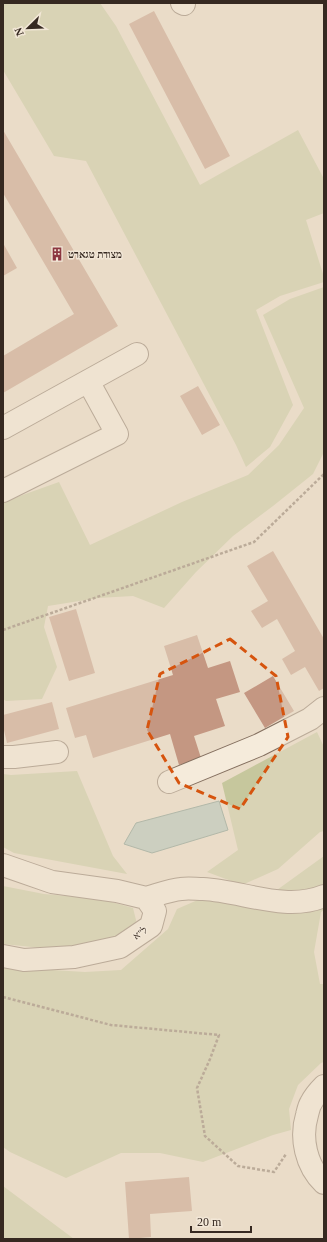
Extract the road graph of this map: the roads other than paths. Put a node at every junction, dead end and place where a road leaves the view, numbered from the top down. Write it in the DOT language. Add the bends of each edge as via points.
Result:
graph roads {
  1 [pos="137,354"];
  2 [pos="88,381"];
  3 [pos="3,428"];
  4 [pos="3,491"];
  5 [pos="324,708"];
  6 [pos="57,752"];
  7 [pos="3,757"];
  8 [pos="169,782"];
  9 [pos="3,865"];
  10 [pos="324,896"];
  11 [pos="146,898"];
  12 [pos="3,956"];
  13 [pos="324,1086"];
  14 [pos="324,1183"];
  1 -- 2 [label="street"];
  2 -- 3 [label="street"];
  2 -- 4 [label="street" via="118,434"];
  5 -- 8 [label="street" via="310,719 259,744"];
  6 -- 7 [label="street"];
  9 -- 11 [label="street" via="52,882 117,891"];
  10 -- 11 [label="street" via="290,901 271,900 205,889 182,888"];
  11 -- 12 [label="street, ל\"א" via="155,911 151,926 120,947 74,957 24,960"];
  13 -- 14 [label="street" via="310,1104 304,1123 307,1155 313,1169"];
}
